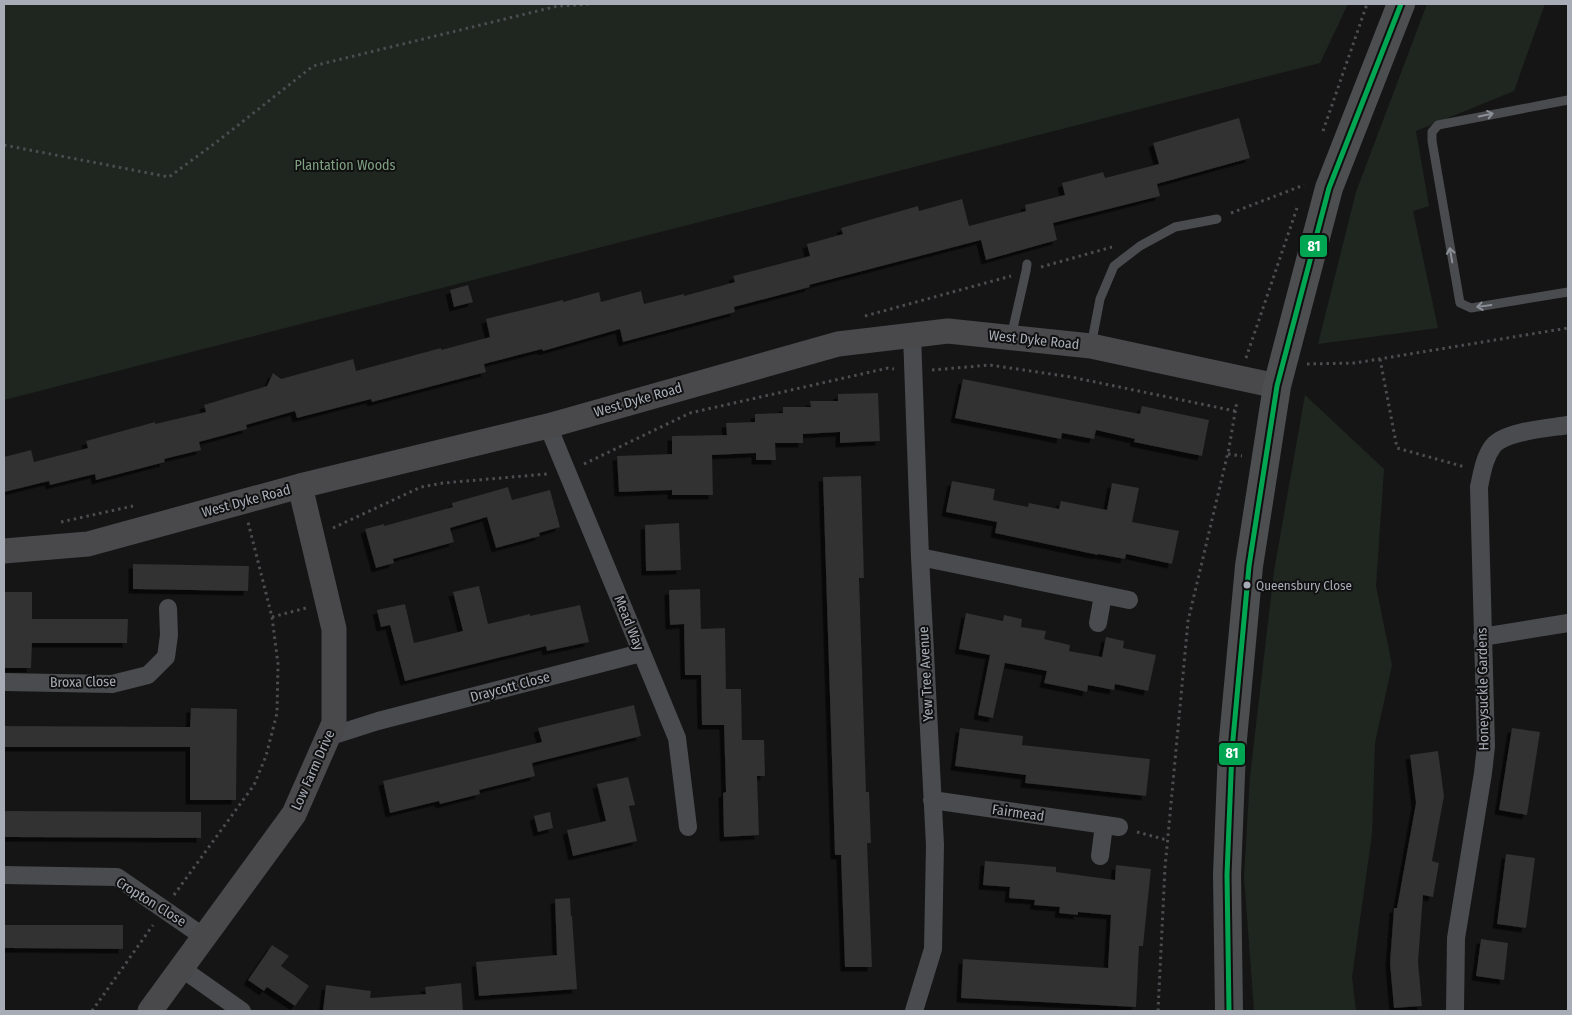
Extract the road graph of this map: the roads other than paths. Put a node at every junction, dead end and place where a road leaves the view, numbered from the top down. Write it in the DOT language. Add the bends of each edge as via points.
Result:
graph roads {
  1 [pos="1401,4"];
  2 [pos="1568,100"];
  3 [pos="1217,219"];
  4 [pos="1026,268"];
  5 [pos="1568,292"];
  6 [pos="912,335"];
  7 [pos="1011,337"];
  8 [pos="1091,346"];
  9 [pos="1280,376"];
  10 [pos="1568,425"];
  11 [pos="548,426"];
  12 [pos="300,486"];
  13 [pos="4,552"];
  14 [pos="920,557"];
  15 [pos="1103,595"];
  16 [pos="1129,600"];
  17 [pos="168,608"];
  18 [pos="1098,623"];
  19 [pos="1568,623"];
  20 [pos="1482,637"];
  21 [pos="641,653"];
  22 [pos="4,682"];
  23 [pos="328,737"];
  24 [pos="932,800"];
  25 [pos="688,828"];
  26 [pos="1100,856"];
  27 [pos="4,875"];
  28 [pos="204,937"];
  29 [pos="181,968"];
  30 [pos="150,1011"];
  31 [pos="242,1011"];
  32 [pos="914,1011"];
  33 [pos="1230,1011"];
  34 [pos="1455,1011"];
  1 -- 9 [label="main road" via="1330,188"];
  5 -- 2 [label="lane, one-way" via="1471,308 1460,303 1432,142 1432,132 1438,125"];
  3 -- 8 [label="lane" via="1175,227 1140,246 1114,266 1100,299"];
  4 -- 7 [label="lane"];
  6 -- 7 [label="street, West Dyke Road" via="948,330"];
  6 -- 11 [label="street, West Dyke Road" via="838,344"];
  6 -- 14 [label="street, Yew Tree Avenue"];
  7 -- 8 [label="street, West Dyke Road"];
  8 -- 9 [label="street, West Dyke Road" via="1240,378"];
  9 -- 33 [label="main road" via="1249,566 1232,750 1227,875"];
  10 -- 20 [label="street, Honeysuckle Gardens" via="1508,436 1494,445 1484,463 1479,487"];
  11 -- 12 [label="street, West Dyke Road"];
  11 -- 21 [label="street, Mead Way"];
  12 -- 13 [label="street, West Dyke Road" via="88,544"];
  12 -- 23 [label="street, Low Farm Drive" via="334,629 334,723"];
  14 -- 15 [label="street"];
  14 -- 24 [label="street, Yew Tree Avenue"];
  15 -- 16 [label="street"];
  15 -- 18 [label="street"];
  17 -- 22 [label="street, Broxa Close" via="166,657 148,675 112,684"];
  19 -- 20 [label="street"];
  20 -- 34 [label="street, Honeysuckle Gardens" via="1486,746 1456,938"];
  21 -- 23 [label="street, Draycott Close"];
  21 -- 25 [label="street, Mead Way" via="676,738"];
  23 -- 28 [label="street, Low Farm Drive" via="294,814"];
  24 -- 26 [label="street, Fairmead" via="1112,826"];
  24 -- 32 [label="street, Yew Tree Avenue" via="935,845 933,949"];
  27 -- 28 [label="street, Cropton Close" via="117,877"];
  28 -- 29 [label="street, Low Farm Drive"];
  29 -- 30 [label="street, Low Farm Drive"];
  29 -- 31 [label="street"];
}
